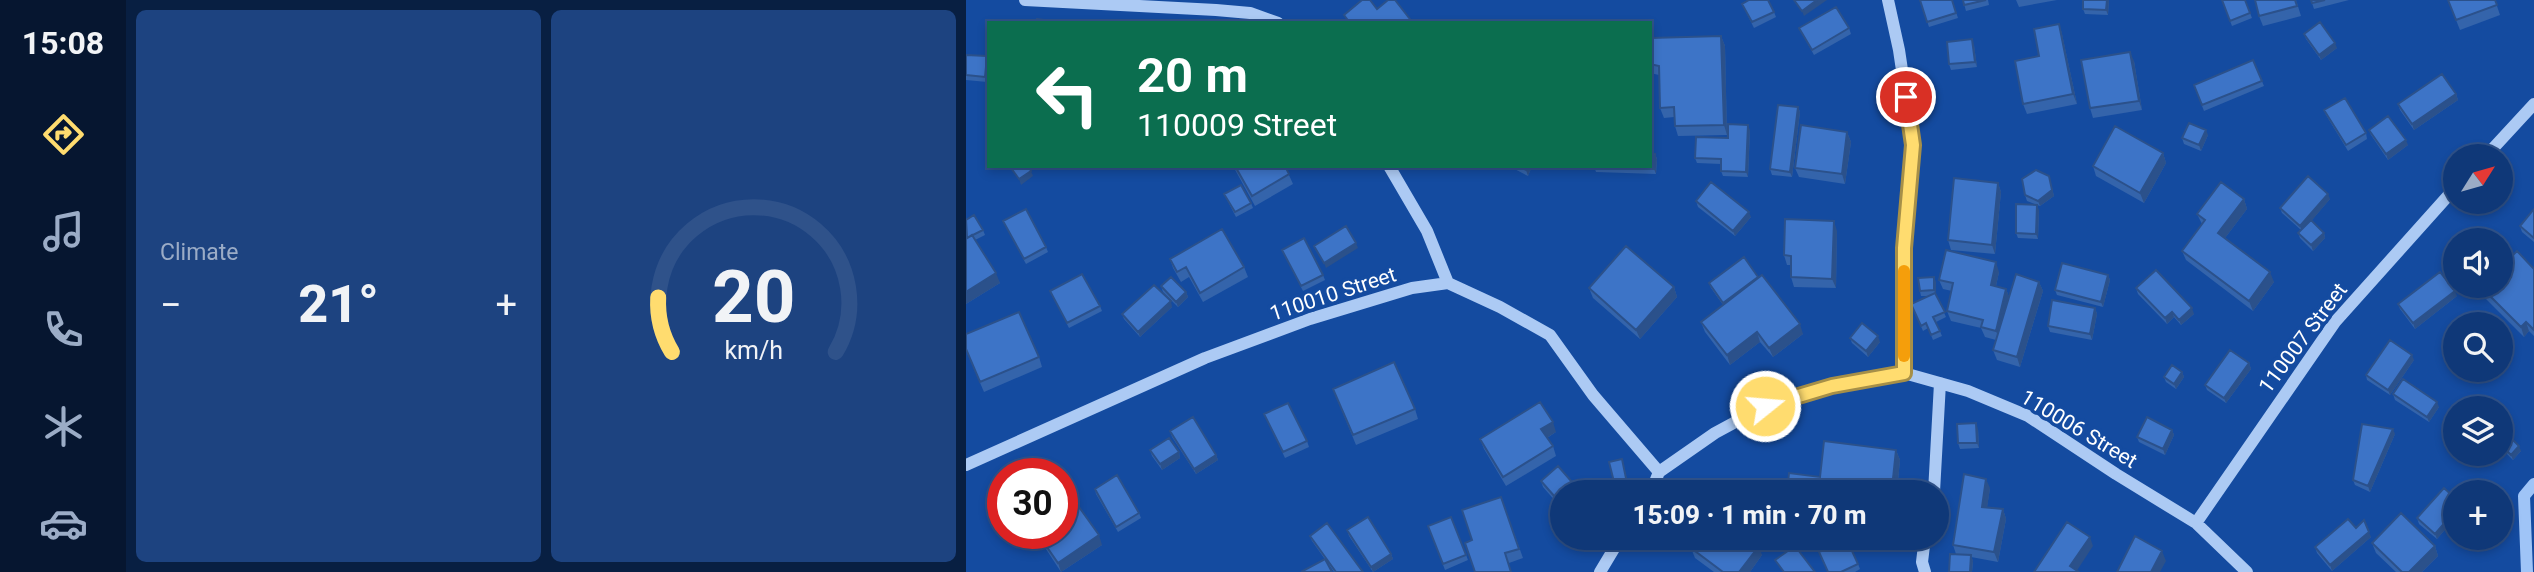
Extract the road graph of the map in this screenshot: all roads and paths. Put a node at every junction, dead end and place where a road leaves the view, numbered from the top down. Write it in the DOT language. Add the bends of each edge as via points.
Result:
graph roads {
  1 [pos="1025,0"];
  2 [pos="1888,0"];
  3 [pos="1272,21"];
  4 [pos="2533,109"];
  5 [pos="2498,144"];
  6 [pos="1390,168"];
  7 [pos="2443,201"];
  8 [pos="1447,283"];
  9 [pos="1904,373"];
  10 [pos="1940,383"];
  11 [pos="966,465"];
  12 [pos="1659,472"];
  13 [pos="1656,480"];
  14 [pos="1935,480"];
  15 [pos="2196,523"];
  16 [pos="1613,550"];
  17 [pos="1924,550"];
  18 [pos="1600,572"];
  19 [pos="1925,572"];
  20 [pos="2247,572"];
  1 -- 3 [label="street" via="1216,10 1250,13"];
  2 -- 9 [label="street" via="1913,145 1904,248"];
  4 -- 5 [label="street"];
  6 -- 8 [label="street" via="1427,231"];
  7 -- 15 [label="street, 110007 Street" via="2334,322"];
  8 -- 11 [label="street, 110010 Street" via="1412,288 1310,319 1205,358"];
  8 -- 12 [label="street" via="1550,335"];
  9 -- 10 [label="street, 110006 Street"];
  9 -- 12 [label="street, 110006 Street" via="1832,386 1765,406 1715,433"];
  10 -- 14 [label="street"];
  10 -- 15 [label="street, 110006 Street" via="2028,416"];
  12 -- 13 [label="street"];
  15 -- 20 [label="street, 110006 Street"];
  16 -- 18 [label="street"];
  17 -- 19 [label="street"];
}
